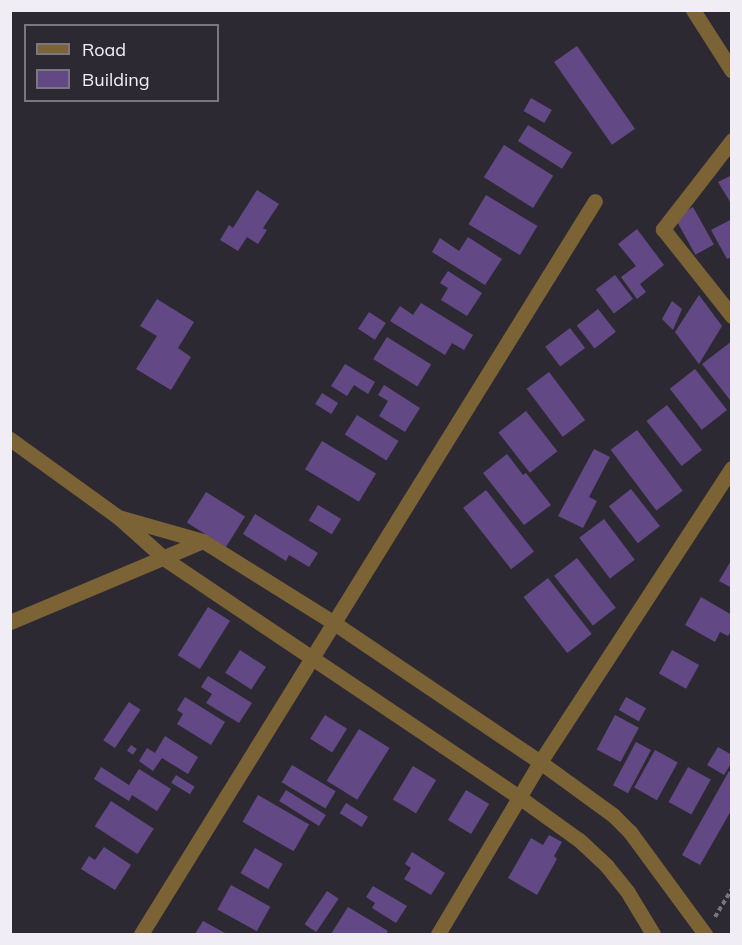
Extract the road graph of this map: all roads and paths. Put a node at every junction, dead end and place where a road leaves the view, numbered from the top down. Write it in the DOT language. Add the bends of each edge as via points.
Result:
graph roads {
  1 [pos="693,10"];
  2 [pos="732,71"];
  3 [pos="732,140"];
  4 [pos="595,201"];
  5 [pos="732,316"];
  6 [pos="10,439"];
  7 [pos="732,468"];
  8 [pos="118,517"];
  9 [pos="203,541"];
  10 [pos="165,559"];
  11 [pos="10,622"];
  12 [pos="334,623"];
  13 [pos="313,657"];
  14 [pos="540,762"];
  15 [pos="519,797"];
  16 [pos="732,889"];
  17 [pos="141,934"];
  18 [pos="438,934"];
  19 [pos="653,934"];
  20 [pos="705,934"];
  1 -- 2 [label="street"];
  3 -- 5 [label="street" via="663,229"];
  4 -- 12 [label="street"];
  6 -- 8 [label="street"];
  7 -- 14 [label="street"];
  8 -- 9 [label="street"];
  8 -- 10 [label="street"];
  9 -- 10 [label="street"];
  9 -- 12 [label="street"];
  10 -- 11 [label="street"];
  10 -- 13 [label="street"];
  12 -- 13 [label="street"];
  12 -- 14 [label="street"];
  13 -- 15 [label="street"];
  13 -- 17 [label="street"];
  14 -- 15 [label="street"];
  14 -- 20 [label="street" via="630,832"];
  15 -- 18 [label="street"];
  15 -- 19 [label="street" via="579,840 607,866"];
  16 -- 20 [label="path"];
}
